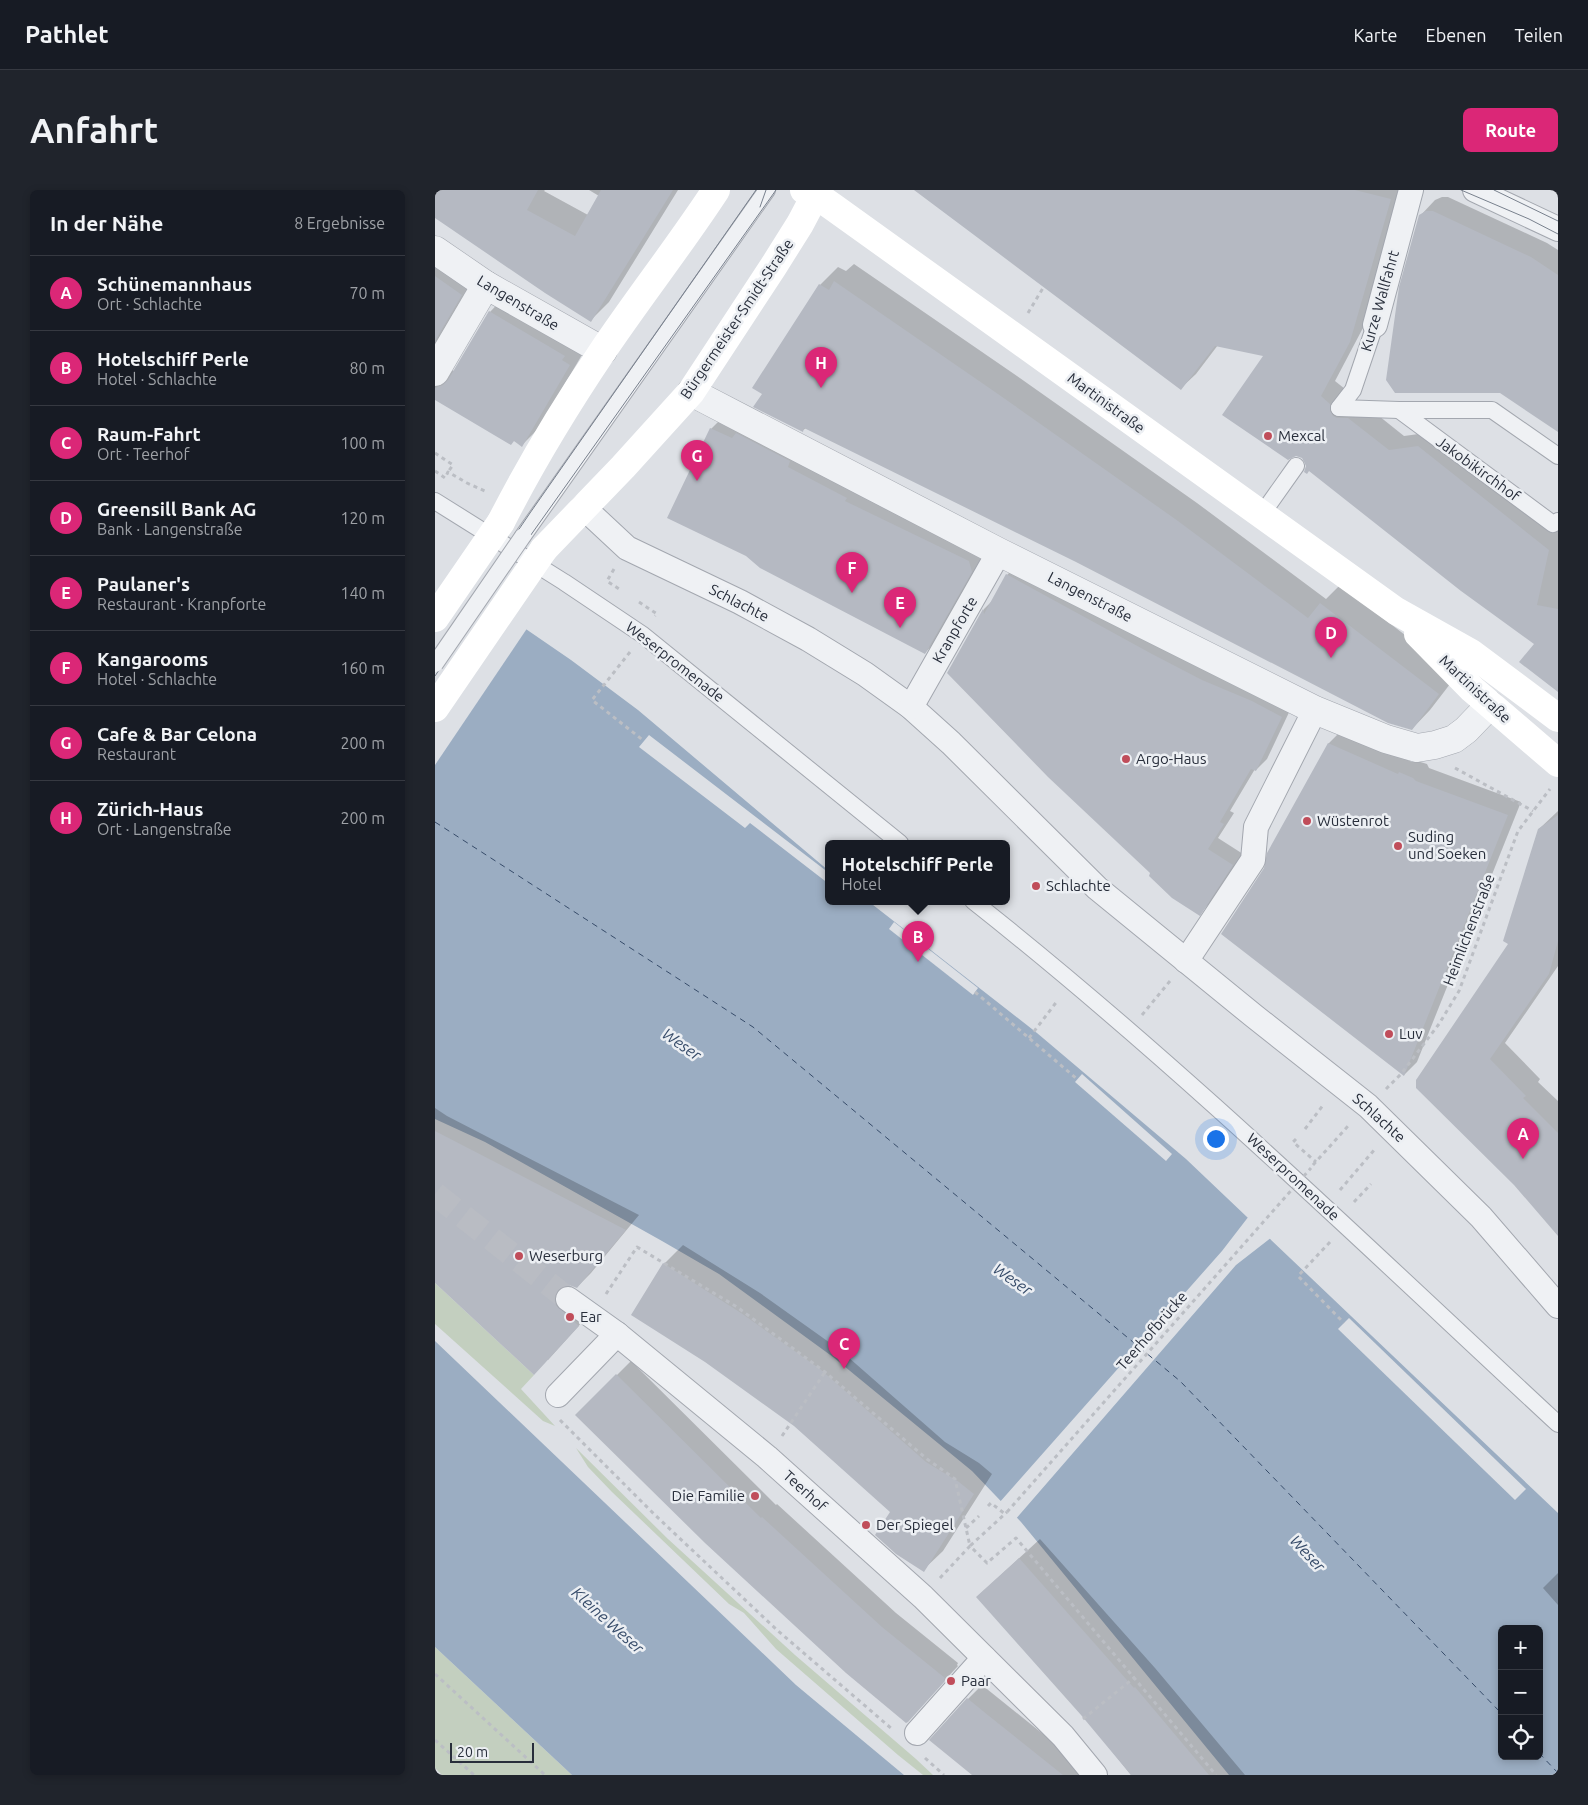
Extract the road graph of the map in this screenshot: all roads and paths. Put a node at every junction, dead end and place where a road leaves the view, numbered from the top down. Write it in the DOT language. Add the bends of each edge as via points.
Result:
graph roads {
  1 [pos="716,190"];
  2 [pos="767,190"];
  3 [pos="1411,190"];
  4 [pos="1475,190"];
  5 [pos="813,191"];
  6 [pos="1558,229"];
  7 [pos="435,250"];
  8 [pos="486,285"];
  9 [pos="1375,325"];
  10 [pos="603,351"];
  11 [pos="435,372"];
  12 [pos="691,392"];
  13 [pos="1339,408"];
  14 [pos="1399,410"];
  15 [pos="435,453"];
  16 [pos="1558,456"];
  17 [pos="1296,466"];
  18 [pos="435,471"];
  19 [pos="448,472"];
  20 [pos="467,484"];
  21 [pos="435,501"];
  22 [pos="583,507"];
  23 [pos="1262,514"];
  24 [pos="1558,521"];
  25 [pos="523,536"];
  26 [pos="999,552"];
  27 [pos="1396,611"];
  28 [pos="435,618"];
  29 [pos="629,653"];
  30 [pos="435,664"];
  31 [pos="1491,705"];
  32 [pos="911,707"];
  33 [pos="435,708"];
  34 [pos="1315,710"];
  35 [pos="1558,718"];
  36 [pos="644,741"];
  37 [pos="1417,748"];
  38 [pos="1555,774"];
  39 [pos="1533,811"];
  40 [pos="896,840"];
  41 [pos="978,905"];
  42 [pos="1186,961"];
  43 [pos="975,992"];
  44 [pos="1062,994"];
  45 [pos="1157,997"];
  46 [pos="1139,1019"];
  47 [pos="1029,1038"];
  48 [pos="1077,1079"];
  49 [pos="1368,1106"];
  50 [pos="1347,1128"];
  51 [pos="1296,1139"];
  52 [pos="1369,1156"];
  53 [pos="1316,1162"];
  54 [pos="1371,1184"];
  55 [pos="1339,1191"];
  56 [pos="1353,1203"];
  57 [pos="1333,1239"];
  58 [pos="568,1299"];
  59 [pos="1558,1306"];
  60 [pos="592,1316"];
  61 [pos="1344,1323"];
  62 [pos="617,1334"];
  63 [pos="825,1372"];
  64 [pos="557,1406"];
  65 [pos="1558,1424"];
  66 [pos="767,1457"];
  67 [pos="988,1506"];
  68 [pos="1006,1513"];
  69 [pos="979,1516"];
  70 [pos="966,1528"];
  71 [pos="970,1546"];
  72 [pos="923,1597"];
  73 [pos="984,1658"];
  74 [pos="435,1674"];
  75 [pos="1135,1678"];
  76 [pos="907,1734"];
  77 [pos="1063,1736"];
  78 [pos="435,1740"];
  79 [pos="924,1757"];
  80 [pos="474,1775"];
  81 [pos="545,1775"];
  82 [pos="944,1775"];
  83 [pos="1095,1775"];
  84 [pos="1216,1775"];
  1 -- 10 [label="main road"];
  2 -- 25 [label="lane"];
  3 -- 9 [label="street, Kurze Wallfahrt"];
  4 -- 6 [label="street"];
  5 -- 12 [label="main road, Bürgermeister-Smidt-Straße" via="773,267"];
  5 -- 23 [label="main road, Martinistraße"];
  7 -- 8 [label="street, Langenstraße"];
  8 -- 10 [label="street, Langenstraße"];
  8 -- 11 [label="street"];
  9 -- 13 [label="lane, Kurze Wallfahrt" via="1353,390"];
  10 -- 25 [label="main road" via="547,437"];
  12 -- 22 [label="main road, Bürgermeister-Smidt-Straße"];
  12 -- 26 [label="street, Langenstraße"];
  13 -- 14 [label="lane, Jakobikirchhof"];
  14 -- 16 [label="lane, Jakobikirchhof" via="1492,410"];
  14 -- 24 [label="lane, Jakobikirchhof" via="1553,524"];
  15 -- 19 [label="path" via="453,465"];
  17 -- 23 [label="lane"];
  18 -- 19 [label="path" via="445,478"];
  19 -- 20 [label="path"];
  21 -- 40 [label="lane, Weserpromenade" via="643,635"];
  22 -- 25 [label="main road, Bürgermeister-Smidt-Straße"];
  22 -- 32 [label="street, Schlachte" via="627,548 808,638"];
  23 -- 27 [label="main road, Martinistraße"];
  25 -- 28 [label="main road, bridge"];
  25 -- 30 [label="lane, bridge"];
  25 -- 33 [label="main road, bridge"];
  26 -- 32 [label="street, Kranpforte"];
  26 -- 34 [label="street, Langenstraße"];
  27 -- 31 [label="main road, Martinistraße"];
  27 -- 35 [label="main road, Martinistraße" via="1471,653"];
  29 -- 36 [label="path" via="592,700"];
  31 -- 37 [label="street, Langenstraße" via="1455,739"];
  31 -- 38 [label="main road, Martinistraße"];
  32 -- 42 [label="street, Schlachte" via="1097,888"];
  34 -- 37 [label="street, Langenstraße"];
  34 -- 42 [label="street" via="1256,827 1253,860"];
  37 -- 39 [label="path"];
  38 -- 39 [label="path, Heimlichenstraße"];
  39 -- 49 [label="path, Heimlichenstraße" via="1518,831 1459,992 1401,1074"];
  41 -- 65 [label="lane, Weserpromenade" via="1047,960 1252,1138"];
  42 -- 49 [label="street, Schlachte"];
  43 -- 47 [label="path"];
  44 -- 47 [label="path"];
  45 -- 46 [label="path"];
  47 -- 48 [label="path"];
  49 -- 59 [label="street, Schlachte" via="1481,1217"];
  50 -- 53 [label="path, Teerhofbrücke"];
  51 -- 53 [label="path" via="1293,1142"];
  52 -- 55 [label="path"];
  53 -- 68 [label="path, Teerhofbrücke, bridge"];
  54 -- 56 [label="path"];
  57 -- 61 [label="path" via="1298,1276"];
  58 -- 60 [label="street, Teerhof"];
  60 -- 62 [label="street, Teerhof"];
  60 -- 63 [label="path" via="637,1247 737,1307"];
  62 -- 64 [label="street"];
  62 -- 66 [label="street, Teerhof"];
  63 -- 66 [label="path"];
  63 -- 70 [label="path" via="927,1460 955,1478"];
  64 -- 76 [label="path" via="654,1514 777,1630"];
  66 -- 72 [label="street, Teerhof"];
  67 -- 68 [label="path" via="991,1503"];
  68 -- 71 [label="path, Teerhofbrücke"];
  69 -- 70 [label="path"];
  70 -- 71 [label="path"];
  71 -- 72 [label="path, Teerhofbrücke"];
  71 -- 75 [label="path" via="987,1563 1016,1538"];
  72 -- 73 [label="street, Teerhof"];
  73 -- 76 [label="street"];
  73 -- 77 [label="street, Teerhof"];
  74 -- 81 [label="path"];
  75 -- 77 [label="path"];
  75 -- 84 [label="path"];
  77 -- 83 [label="street, Teerhof"];
  78 -- 80 [label="path"];
  79 -- 82 [label="path"];
}
